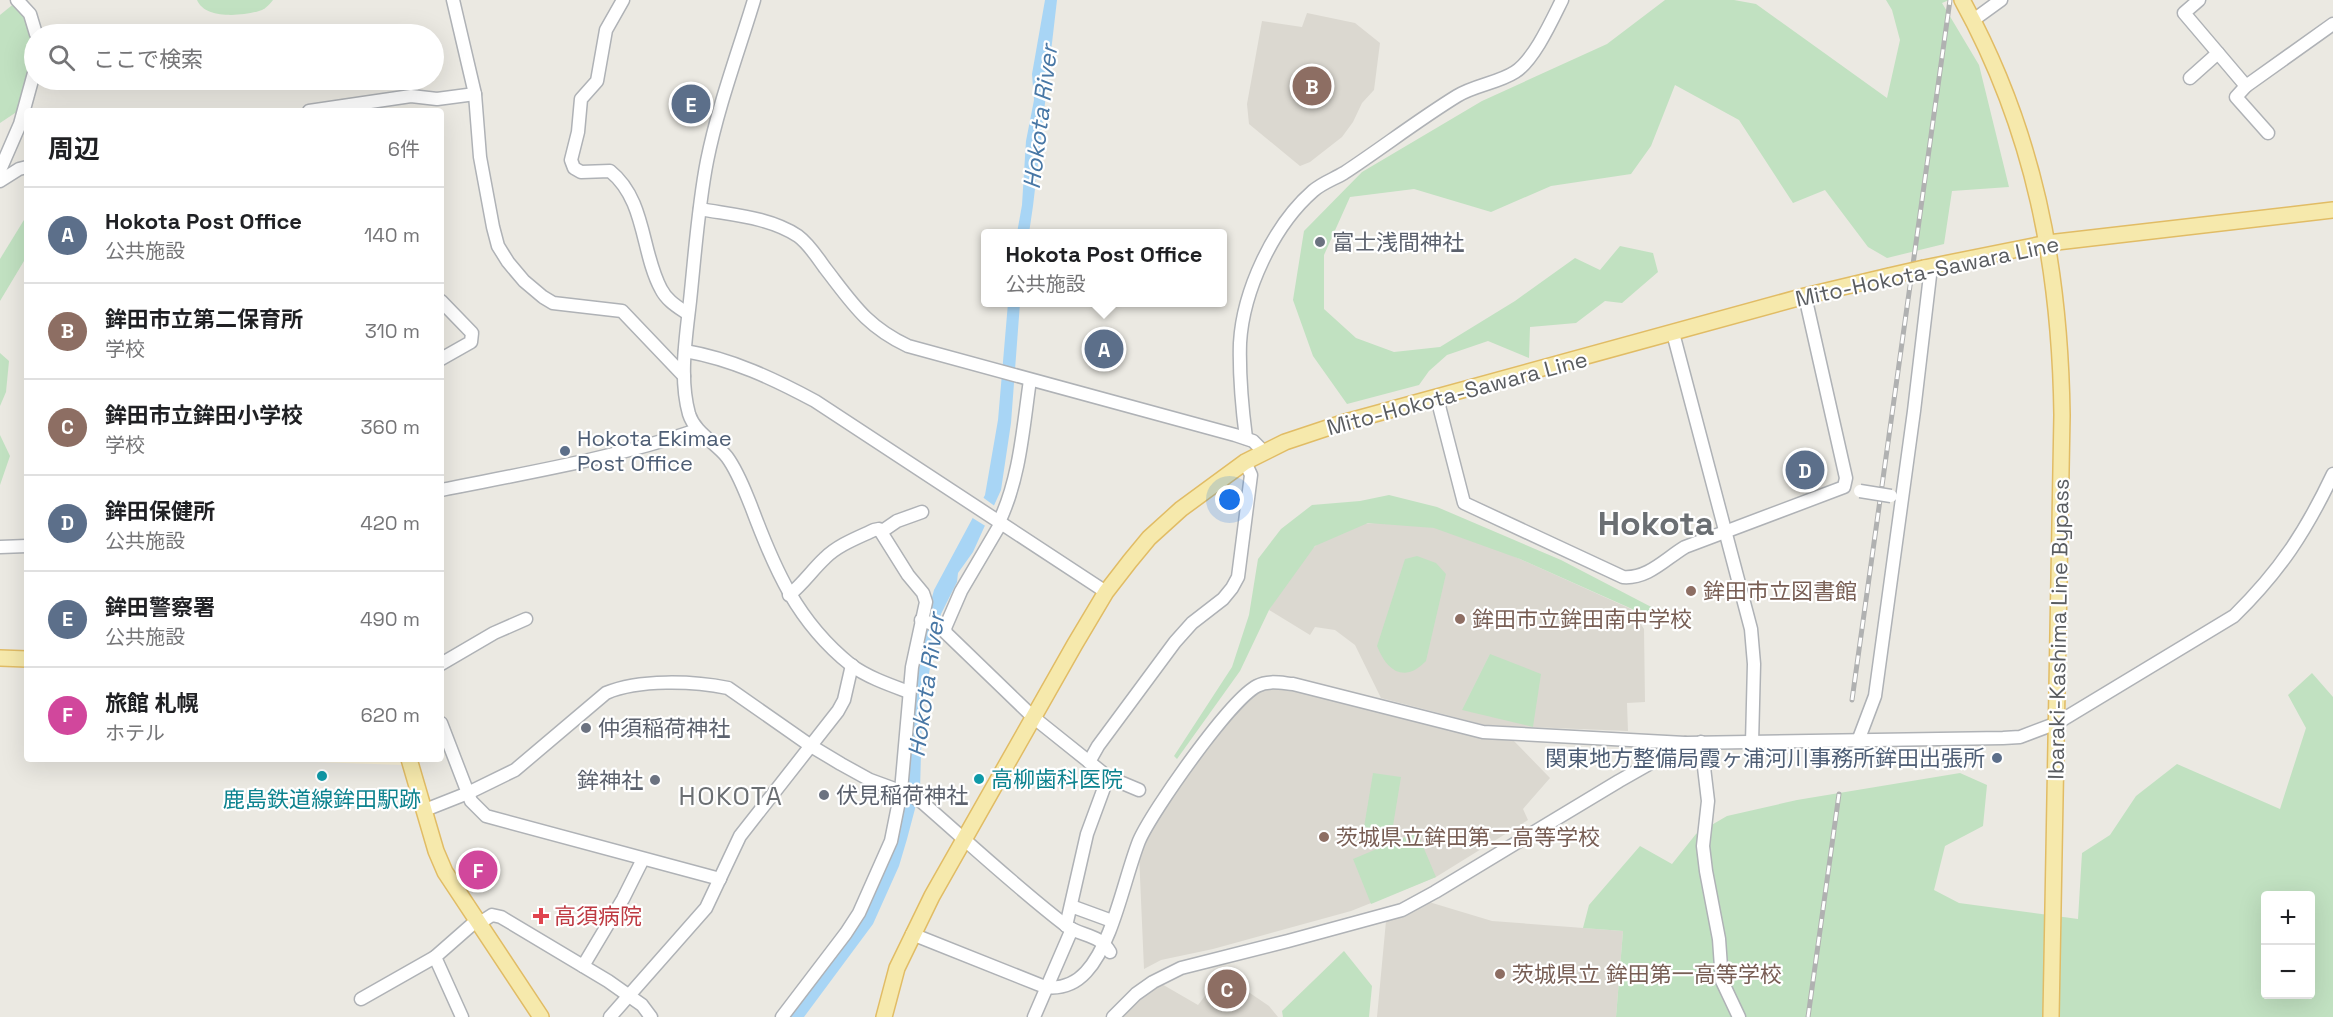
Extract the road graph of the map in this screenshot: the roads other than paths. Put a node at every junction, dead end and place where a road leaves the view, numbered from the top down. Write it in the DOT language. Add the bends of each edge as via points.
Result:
graph roads {
  1 [pos="17,0"];
  2 [pos="453,0"];
  3 [pos="623,0"];
  4 [pos="754,0"];
  5 [pos="1562,0"];
  6 [pos="2001,0"];
  7 [pos="2199,0"];
  8 [pos="1963,2"];
  9 [pos="1972,21"];
  10 [pos="33,24"];
  11 [pos="2333,24"];
  12 [pos="2218,53"];
  13 [pos="2190,78"];
  14 [pos="2246,86"];
  15 [pos="29,90"];
  16 [pos="475,94"];
  17 [pos="24,108"];
  18 [pos="329,108"];
  19 [pos="24,109"];
  20 [pos="2268,133"];
  21 [pos="24,168"];
  22 [pos="0,170"];
  23 [pos="0,180"];
  24 [pos="700,209"];
  25 [pos="2333,210"];
  26 [pos="2048,243"];
  27 [pos="1928,267"];
  28 [pos="1805,296"];
  29 [pos="444,304"];
  30 [pos="688,314"];
  31 [pos="1673,333"];
  32 [pos="685,351"];
  33 [pos="444,357"];
  34 [pos="684,376"];
  35 [pos="1028,380"];
  36 [pos="1437,398"];
  37 [pos="697,430"];
  38 [pos="1246,438"];
  39 [pos="1264,452"];
  40 [pos="1245,462"];
  41 [pos="2333,474"];
  42 [pos="1844,487"];
  43 [pos="444,489"];
  44 [pos="1897,497"];
  45 [pos="922,512"];
  46 [pos="999,522"];
  47 [pos="881,532"];
  48 [pos="1725,532"];
  49 [pos="24,546"];
  50 [pos="0,547"];
  51 [pos="1106,592"];
  52 [pos="789,595"];
  53 [pos="526,619"];
  54 [pos="923,621"];
  55 [pos="944,628"];
  56 [pos="0,658"];
  57 [pos="24,659"];
  58 [pos="444,662"];
  59 [pos="852,665"];
  60 [pos="909,692"];
  61 [pos="1033,717"];
  62 [pos="2058,723"];
  63 [pos="444,731"];
  64 [pos="1858,741"];
  65 [pos="1701,742"];
  66 [pos="1686,743"];
  67 [pos="1752,743"];
  68 [pos="811,746"];
  69 [pos="410,762"];
  70 [pos="1089,762"];
  71 [pos="1108,777"];
  72 [pos="1139,790"];
  73 [pos="903,792"];
  74 [pos="468,794"];
  75 [pos="425,810"];
  76 [pos="964,839"];
  77 [pos="643,859"];
  78 [pos="720,879"];
  79 [pos="1071,906"];
  80 [pos="1112,921"];
  81 [pos="477,922"];
  82 [pos="1069,928"];
  83 [pos="912,934"];
  84 [pos="1107,947"];
  85 [pos="435,957"];
  86 [pos="584,966"];
  87 [pos="1045,987"];
  88 [pos="629,996"];
  89 [pos="361,999"];
  90 [pos="1117,1007"];
  91 [pos="462,1017"];
  92 [pos="541,1017"];
  93 [pos="610,1017"];
  94 [pos="651,1017"];
  95 [pos="782,1017"];
  96 [pos="884,1017"];
  97 [pos="1034,1017"];
  98 [pos="1738,1017"];
  99 [pos="2051,1017"];
  1 -- 10 [label="street" via="30,14"];
  2 -- 16 [label="street"];
  3 -- 30 [label="street" via="606,30 597,81 581,99 571,160 581,172 610,171 621,180 645,234 661,291"];
  4 -- 24 [label="street" via="718,117"];
  5 -- 38 [label="street" via="1544,34 1516,71 1465,92 1315,189 1277,234 1250,294 1240,342"];
  6 -- 9 [label="street"];
  7 -- 12 [label="street" via="2184,14"];
  8 -- 9 [label="main road, Ibaraki-Kashima Line Bypass"];
  9 -- 26 [label="main road, Ibaraki-Kashima Line Bypass" via="1994,66 2026,155"];
  11 -- 14 [label="street"];
  12 -- 13 [label="street"];
  12 -- 14 [label="street"];
  14 -- 20 [label="street" via="2236,97"];
  15 -- 17 [label="street"];
  16 -- 18 [label="street" via="437,99 411,96"];
  16 -- 34 [label="street" via="480,158 498,246 508,262 553,303 622,311"];
  19 -- 22 [label="street"];
  21 -- 23 [label="street"];
  24 -- 30 [label="street"];
  24 -- 35 [label="street" via="765,221 798,237 861,314 888,336 908,346"];
  25 -- 26 [label="main road, Mito-Hokota-Sawara Line"];
  26 -- 27 [label="main road, Mito-Hokota-Sawara Line"];
  26 -- 62 [label="main road, Ibaraki-Kashima Line Bypass" via="2059,325 2062,393"];
  27 -- 28 [label="main road, Mito-Hokota-Sawara Line, bridge"];
  27 -- 44 [label="street"];
  28 -- 31 [label="main road, Mito-Hokota-Sawara Line"];
  28 -- 42 [label="street" via="1846,478"];
  29 -- 33 [label="street" via="472,333 471,342"];
  30 -- 32 [label="street"];
  31 -- 36 [label="main road, Mito-Hokota-Sawara Line"];
  31 -- 48 [label="street"];
  32 -- 34 [label="street"];
  32 -- 46 [label="street" via="736,364 788,386 837,414"];
  34 -- 37 [label="street" via="687,406"];
  35 -- 38 [label="street"];
  35 -- 46 [label="street" via="1017,471"];
  36 -- 39 [label="main road, Mito-Hokota-Sawara Line" via="1342,423"];
  36 -- 48 [label="street" via="1464,503 1538,538 1623,577 1635,578 1685,547"];
  37 -- 43 [label="street" via="556,467"];
  37 -- 52 [label="street" via="735,469"];
  38 -- 39 [label="street"];
  39 -- 40 [label="main road, Mito-Hokota-Sawara Line"];
  40 -- 51 [label="main road, Mito-Hokota-Sawara Line" via="1164,524"];
  40 -- 70 [label="street" via="1251,475 1238,577 1223,599 1175,642"];
  41 -- 62 [label="street" via="2292,550 2234,616"];
  42 -- 44 [label="street, bridge"];
  42 -- 48 [label="street"];
  44 -- 64 [label="street" via="1875,696"];
  45 -- 47 [label="street"];
  46 -- 51 [label="street"];
  46 -- 55 [label="street"];
  47 -- 52 [label="street" via="874,530 839,548"];
  47 -- 54 [label="street" via="923,593"];
  48 -- 67 [label="street" via="1751,629"];
  49 -- 50 [label="street"];
  51 -- 61 [label="main road, Mito-Hokota-Sawara Line"];
  52 -- 59 [label="street" via="827,642"];
  53 -- 58 [label="street"];
  54 -- 55 [label="street"];
  54 -- 60 [label="street"];
  55 -- 61 [label="street" via="951,640"];
  56 -- 57 [label="main road"];
  59 -- 60 [label="street"];
  59 -- 68 [label="street" via="844,700"];
  60 -- 73 [label="street"];
  61 -- 70 [label="street"];
  61 -- 76 [label="main road, Mito-Hokota-Sawara Line"];
  62 -- 64 [label="street" via="2020,737"];
  62 -- 99 [label="main road, Ibaraki-Kashima Line Bypass"];
  63 -- 74 [label="street"];
  64 -- 67 [label="street"];
  65 -- 66 [label="street"];
  65 -- 67 [label="street"];
  65 -- 98 [label="street" via="1708,801 1703,846 1706,871 1719,939 1722,981"];
  66 -- 80 [label="street" via="1500,734 1293,684 1259,685 1218,724 1155,810 1140,840"];
  66 -- 90 [label="street" via="1402,910 1181,968"];
  68 -- 73 [label="street" via="870,780"];
  68 -- 74 [label="street" via="728,688 640,684 606,693 515,770"];
  68 -- 78 [label="street" via="740,836"];
  69 -- 75 [label="main road"];
  70 -- 71 [label="street"];
  71 -- 72 [label="street"];
  71 -- 79 [label="street" via="1087,834"];
  73 -- 76 [label="street" via="923,803"];
  73 -- 95 [label="street" via="891,841 859,913"];
  74 -- 75 [label="street"];
  74 -- 77 [label="street" via="486,816"];
  75 -- 81 [label="main road" via="445,872"];
  76 -- 82 [label="street"];
  76 -- 83 [label="main road, Mito-Hokota-Sawara Line"];
  77 -- 78 [label="street"];
  77 -- 86 [label="street"];
  78 -- 88 [label="street" via="706,908"];
  79 -- 80 [label="street"];
  79 -- 82 [label="street"];
  80 -- 84 [label="street"];
  81 -- 85 [label="street"];
  81 -- 86 [label="street" via="496,915"];
  81 -- 92 [label="main road"];
  82 -- 84 [label="street"];
  82 -- 87 [label="street"];
  83 -- 87 [label="street"];
  83 -- 96 [label="main road, Mito-Hokota-Sawara Line" via="897,968"];
  84 -- 87 [label="street" via="1085,974 1067,986"];
  85 -- 89 [label="street"];
  85 -- 91 [label="street"];
  86 -- 88 [label="street"];
  87 -- 97 [label="street"];
  88 -- 93 [label="street"];
  88 -- 94 [label="street"];
}
